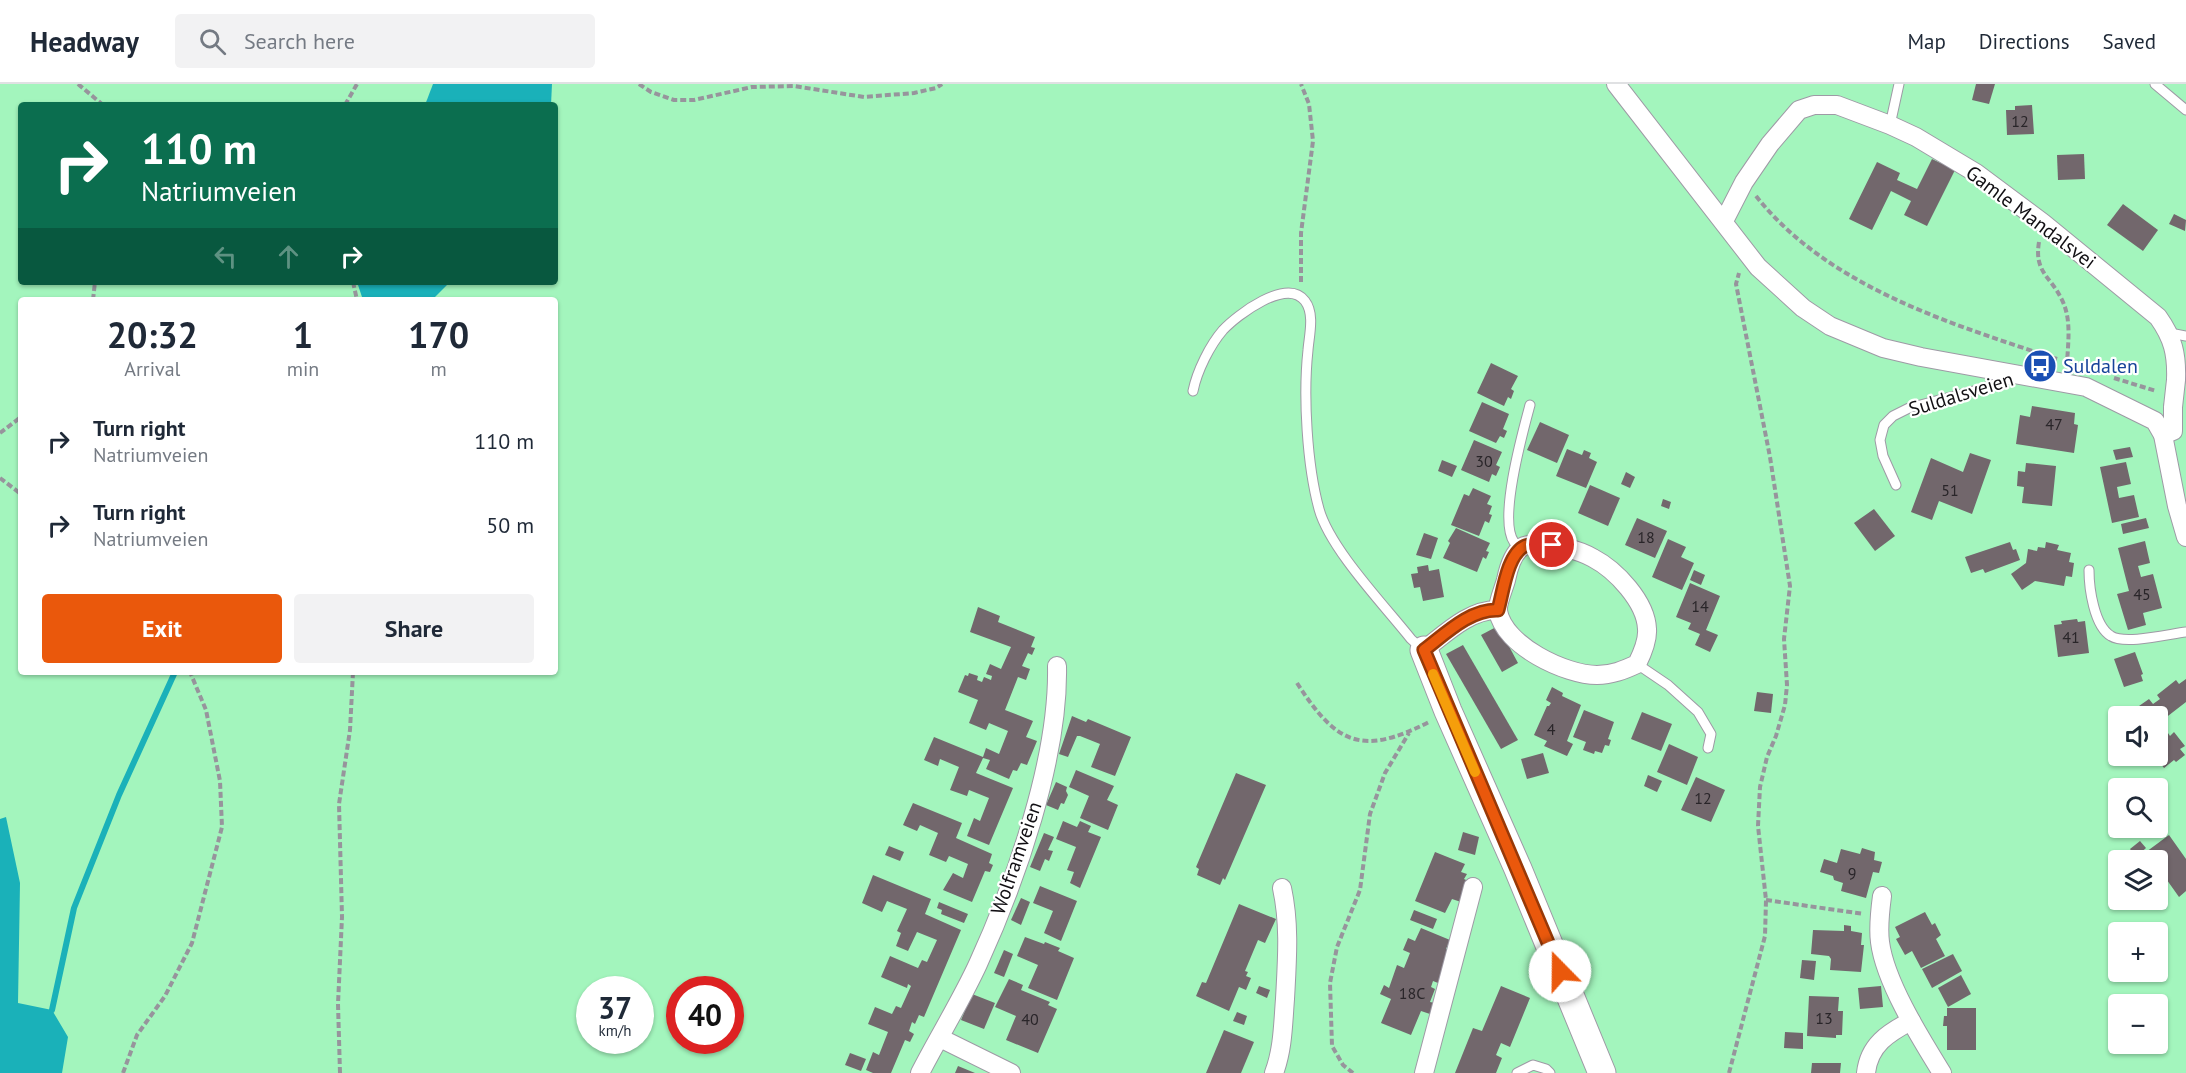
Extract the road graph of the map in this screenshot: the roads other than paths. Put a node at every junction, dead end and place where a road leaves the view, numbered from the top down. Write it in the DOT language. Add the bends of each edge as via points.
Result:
graph roads {
  1 [pos="1616,84"];
  2 [pos="1899,84"];
  3 [pos="2155,84"];
  4 [pos="2186,110"];
  5 [pos="1890,125"];
  6 [pos="1724,221"];
  7 [pos="2178,335"];
  8 [pos="2020,375"];
  9 [pos="1193,391"];
  10 [pos="1530,405"];
  11 [pos="2174,431"];
  12 [pos="1896,485"];
  13 [pos="2186,537"];
  14 [pos="1522,547"];
  15 [pos="2089,570"];
  16 [pos="1498,610"];
  17 [pos="2186,632"];
  18 [pos="1424,650"];
  19 [pos="1637,664"];
  20 [pos="1057,666"];
  21 [pos="1708,748"];
  22 [pos="1473,887"];
  23 [pos="1282,888"];
  24 [pos="1882,896"];
  25 [pos="1911,1022"];
  26 [pos="940,1038"];
  27 [pos="920,1073"];
  28 [pos="1011,1073"];
  29 [pos="1274,1073"];
  30 [pos="1424,1073"];
  31 [pos="1517,1073"];
  32 [pos="1550,1073"];
  33 [pos="1602,1073"];
  34 [pos="1866,1073"];
  35 [pos="1942,1073"];
  1 -- 6 [label="street"];
  2 -- 5 [label="lane"];
  3 -- 4 [label="lane"];
  5 -- 6 [label="street, Gamle Mandalsvei" via="1837,105 1798,110 1744,182"];
  5 -- 7 [label="street, Gamle Mandalsvei" via="1976,173"];
  6 -- 8 [label="street" via="1758,267 1781,290 1830,326 1883,348"];
  7 -- 11 [label="street, Gamle Mandalsvei, bridge"];
  8 -- 11 [label="street, Suldalsveien" via="2086,387"];
  8 -- 12 [label="lane, Suldalsveien" via="1893,416 1884,425 1880,440"];
  9 -- 18 [label="lane" via="1218,338 1240,315 1271,297 1301,297 1311,319 1306,380 1311,465 1320,511 1328,531 1352,565"];
  10 -- 14 [label="lane" via="1510,490 1511,534"];
  11 -- 13 [label="street" via="2177,506"];
  14 -- 16 [label="street" via="1507,573"];
  14 -- 19 [label="street" via="1535,543 1572,550 1593,558 1620,579 1644,611 1647,630"];
  15 -- 17 [label="lane" via="2097,614 2110,636 2137,639"];
  16 -- 18 [label="street" via="1475,614"];
  16 -- 19 [label="street" via="1516,639 1532,654 1577,672 1598,675 1620,672"];
  18 -- 33 [label="street"];
  19 -- 21 [label="lane" via="1698,712 1711,734"];
  20 -- 26 [label="street, Wolframveien" via="1052,733 1024,844 978,964"];
  22 -- 30 [label="street"];
  23 -- 29 [label="street" via="1287,909 1288,956 1282,1041"];
  24 -- 25 [label="street" via="1882,955"];
  25 -- 34 [label="street" via="1882,1039 1872,1051"];
  25 -- 35 [label="street"];
  26 -- 27 [label="street, Wolframveien"];
  26 -- 28 [label="street"];
  31 -- 32 [label="lane" via="1533,1065"];
}
